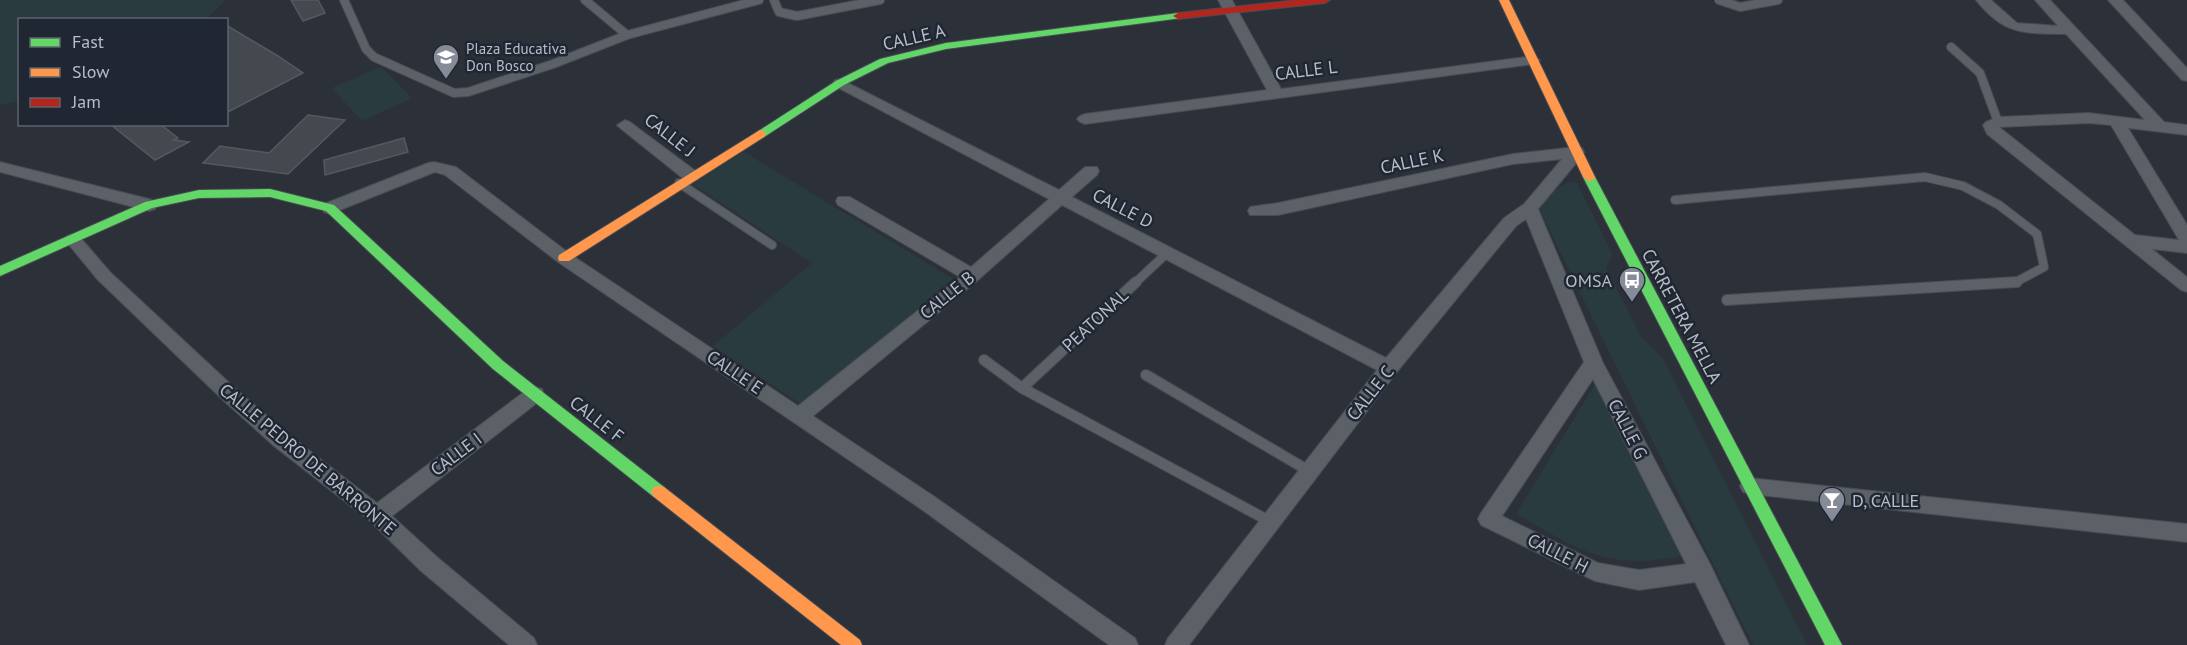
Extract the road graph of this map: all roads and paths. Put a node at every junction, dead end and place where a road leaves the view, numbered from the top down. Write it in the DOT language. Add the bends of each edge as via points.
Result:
graph roads {
  1 [pos="344,0"];
  2 [pos="585,0"];
  3 [pos="759,0"];
  4 [pos="774,0"];
  5 [pos="876,0"];
  6 [pos="1325,0"];
  7 [pos="1504,0"];
  8 [pos="1719,0"];
  9 [pos="1778,0"];
  10 [pos="1983,0"];
  11 [pos="2042,0"];
  12 [pos="2115,0"];
  13 [pos="1227,5"];
  14 [pos="2070,30"];
  15 [pos="627,35"];
  16 [pos="1951,47"];
  17 [pos="1533,60"];
  18 [pos="2187,77"];
  19 [pos="840,83"];
  20 [pos="1276,93"];
  21 [pos="1085,119"];
  22 [pos="2116,121"];
  23 [pos="1994,123"];
  24 [pos="625,125"];
  25 [pos="2159,126"];
  26 [pos="2187,130"];
  27 [pos="1576,152"];
  28 [pos="0,167"];
  29 [pos="1091,171"];
  30 [pos="685,180"];
  31 [pos="1062,198"];
  32 [pos="1675,200"];
  33 [pos="844,201"];
  34 [pos="149,205"];
  35 [pos="330,208"];
  36 [pos="1530,208"];
  37 [pos="1256,211"];
  38 [pos="2187,239"];
  39 [pos="73,240"];
  40 [pos="2131,240"];
  41 [pos="772,245"];
  42 [pos="2187,247"];
  43 [pos="1167,253"];
  44 [pos="564,258"];
  45 [pos="0,271"];
  46 [pos="972,276"];
  47 [pos="2187,286"];
  48 [pos="1727,300"];
  49 [pos="984,360"];
  50 [pos="1594,363"];
  51 [pos="1389,368"];
  52 [pos="1146,375"];
  53 [pos="1022,388"];
  54 [pos="535,394"];
  55 [pos="800,416"];
  56 [pos="1309,471"];
  57 [pos="1750,486"];
  58 [pos="376,515"];
  59 [pos="1271,522"];
  60 [pos="2187,533"];
  61 [pos="1702,572"];
  62 [pos="526,645"];
  63 [pos="854,645"];
  64 [pos="1126,645"];
  65 [pos="1176,645"];
  66 [pos="1738,645"];
  67 [pos="1834,645"];
  1 -- 15 [label="lane" via="366,49 374,57 454,93 487,87"];
  2 -- 15 [label="lane"];
  3 -- 15 [label="lane"];
  4 -- 5 [label="lane" via="779,12 796,16"];
  6 -- 13 [label="street, CALLE A"];
  7 -- 17 [label="street, CARRETERA MELLA"];
  8 -- 9 [label="lane" via="1726,5 1760,7"];
  10 -- 14 [label="street" via="2012,26"];
  11 -- 14 [label="street"];
  12 -- 18 [label="street"];
  13 -- 19 [label="street, CALLE A" via="946,46 884,61"];
  13 -- 20 [label="street"];
  14 -- 25 [label="street"];
  16 -- 23 [label="lane" via="1980,73"];
  17 -- 20 [label="street, CALLE L"];
  17 -- 27 [label="street, CARRETERA MELLA"];
  19 -- 30 [label="street, CALLE A"];
  19 -- 31 [label="street, CALLE D"];
  20 -- 21 [label="street, CALLE L"];
  22 -- 23 [label="street" via="2089,118"];
  22 -- 25 [label="street"];
  22 -- 38 [label="street"];
  23 -- 40 [label="street" via="1992,131"];
  24 -- 30 [label="street, CALLE J"];
  25 -- 26 [label="street"];
  27 -- 36 [label="street, CALLE C"];
  27 -- 37 [label="street, CALLE K" via="1513,159"];
  27 -- 57 [label="street, CARRETERA MELLA"];
  28 -- 34 [label="street"];
  29 -- 31 [label="street, CALLE B"];
  30 -- 41 [label="lane"];
  30 -- 44 [label="street, CALLE A"];
  31 -- 43 [label="street, CALLE D"];
  31 -- 46 [label="street, CALLE B"];
  32 -- 48 [label="lane" via="1925,177 1963,186 1999,205 2037,234 2044,267 2016,282"];
  33 -- 46 [label="street"];
  34 -- 35 [label="street" via="199,194 239,192 293,197"];
  34 -- 39 [label="street"];
  35 -- 44 [label="street, CALLE E" via="434,167 444,168"];
  35 -- 54 [label="street, CALLE F" via="498,365"];
  36 -- 50 [label="street, CALLE G"];
  36 -- 51 [label="street, CALLE C" via="1509,222"];
  39 -- 45 [label="street"];
  39 -- 58 [label="street, CALLE PEDRO DE BARRONTE" via="104,276 230,395"];
  40 -- 42 [label="street"];
  40 -- 47 [label="street"];
  43 -- 51 [label="street, CALLE D"];
  43 -- 53 [label="lane, PEATONAL"];
  44 -- 55 [label="street, CALLE E"];
  46 -- 55 [label="street, CALLE B"];
  49 -- 53 [label="lane"];
  50 -- 61 [label="street, CALLE G"];
  50 -- 61 [label="street, CALLE H" via="1488,519 1595,572 1639,580"];
  51 -- 56 [label="street, CALLE C"];
  52 -- 56 [label="lane"];
  53 -- 59 [label="lane"];
  54 -- 58 [label="street, CALLE I"];
  54 -- 63 [label="street, CALLE F"];
  55 -- 64 [label="street, CALLE E"];
  56 -- 59 [label="street, CALLE C"];
  57 -- 60 [label="street"];
  57 -- 67 [label="street, CARRETERA MELLA"];
  58 -- 62 [label="street, CALLE PEDRO DE BARRONTE"];
  59 -- 65 [label="street, CALLE C"];
  61 -- 66 [label="street, CALLE G"];
}
